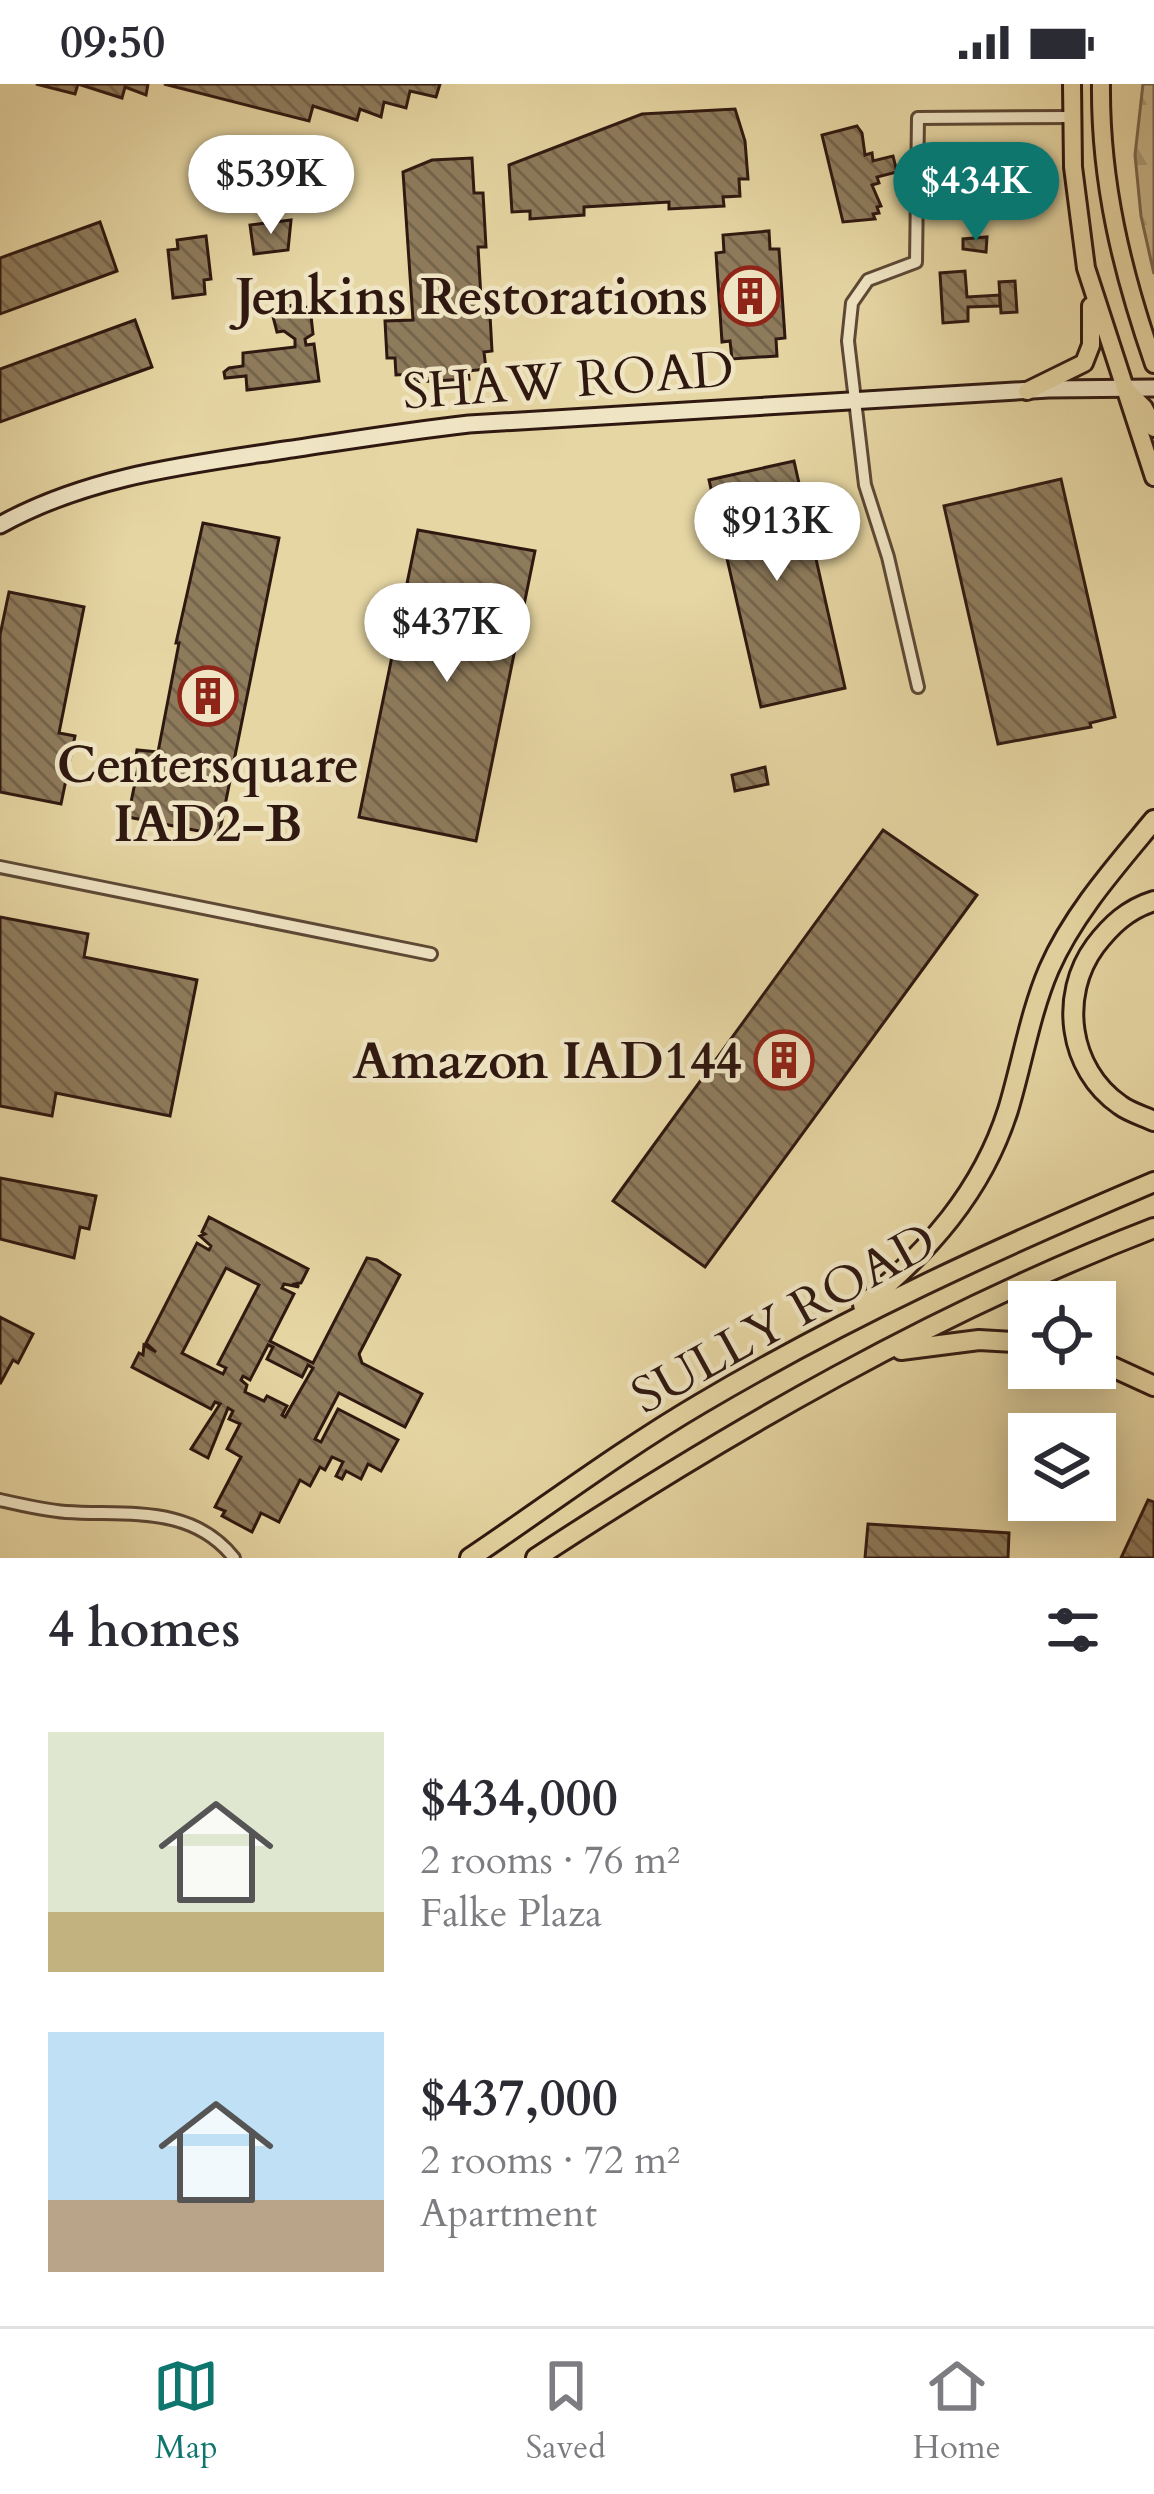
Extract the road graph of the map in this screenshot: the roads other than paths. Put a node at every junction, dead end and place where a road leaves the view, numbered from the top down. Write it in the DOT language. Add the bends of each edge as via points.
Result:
graph roads {
  1 [pos="1072,84"];
  2 [pos="1101,84"];
  3 [pos="1072,117"];
  4 [pos="1090,281"];
  5 [pos="1154,364"];
  6 [pos="1123,388"];
  7 [pos="1154,388"];
  8 [pos="1027,391"];
  9 [pos="854,400"];
  10 [pos="1154,428"];
  11 [pos="1154,477"];
  12 [pos="0,525"];
  13 [pos="918,687"];
  14 [pos="1154,820"];
  15 [pos="0,867"];
  16 [pos="1154,902"];
  17 [pos="431,954"];
  18 [pos="1154,1121"];
  19 [pos="1154,1181"];
  20 [pos="1154,1228"];
  21 [pos="823,1336"];
  22 [pos="1008,1343"];
  23 [pos="867,1360"];
  24 [pos="1116,1369"];
  25 [pos="1154,1386"];
  26 [pos="0,1499"];
  27 [pos="233,1558"];
  28 [pos="470,1558"];
  29 [pos="536,1558"];
  1 -- 3 [label="main road"];
  2 -- 5 [label="main road" via="1113,222"];
  3 -- 4 [label="main road"];
  3 -- 9 [label="street" via="918,118 916,262 868,280 852,303"];
  4 -- 6 [label="main road"];
  4 -- 8 [label="main road" via="1086,360"];
  6 -- 7 [label="main road, SHAW ROAD"];
  6 -- 8 [label="main road, SHAW ROAD"];
  6 -- 10 [label="main road"];
  6 -- 11 [label="main road"];
  8 -- 9 [label="main road, SHAW ROAD"];
  9 -- 12 [label="main road, SHAW ROAD" via="385,434 97,483"];
  9 -- 13 [label="street" via="866,485"];
  14 -- 21 [label="highway" via="1066,934 998,1137 964,1203 918,1257"];
  15 -- 17 [label="street"];
  16 -- 18 [label="highway" via="1111,926 1091,952 1072,1004 1073,1030 1095,1080 1120,1105"];
  19 -- 21 [label="highway, SULLY ROAD"];
  20 -- 23 [label="highway, SULLY ROAD"];
  21 -- 28 [label="highway, SULLY ROAD" via="680,1416"];
  22 -- 23 [label="highway" via="951,1342"];
  23 -- 29 [label="highway, SULLY ROAD" via="702,1451"];
  24 -- 25 [label="highway"];
  26 -- 27 [label="street" via="63,1512 178,1518 217,1538"];
}
